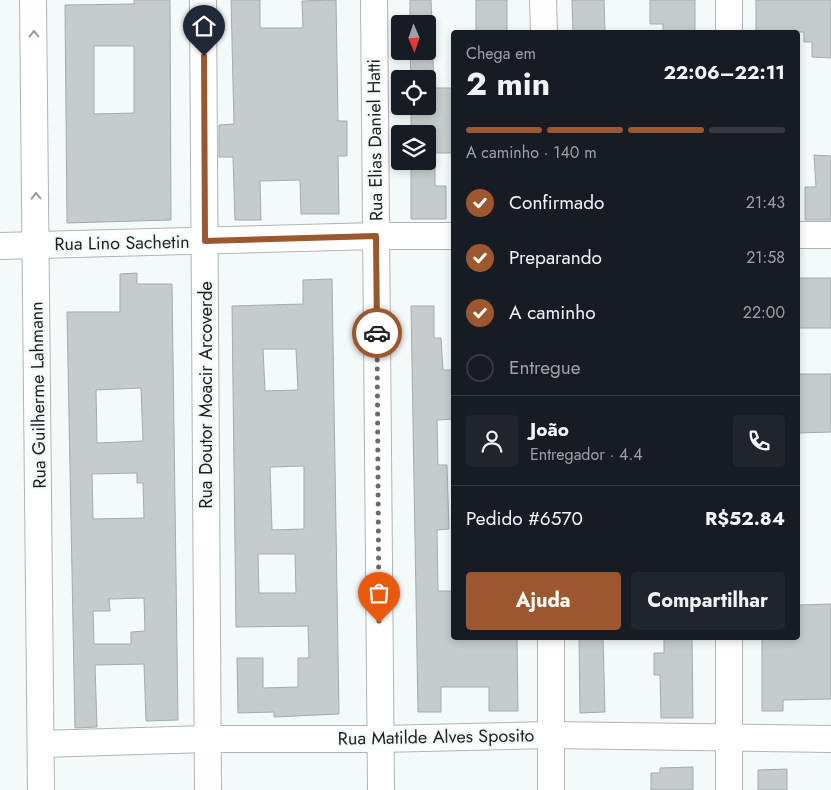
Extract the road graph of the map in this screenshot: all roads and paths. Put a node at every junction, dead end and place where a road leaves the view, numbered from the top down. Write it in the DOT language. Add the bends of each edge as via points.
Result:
graph roads {
  1 [pos="34,0"];
  2 [pos="203,0"];
  3 [pos="374,0"];
  4 [pos="543,0"];
  5 [pos="729,0"];
  6 [pos="544,30"];
  7 [pos="729,30"];
  8 [pos="800,235"];
  9 [pos="831,235"];
  10 [pos="376,236"];
  11 [pos="451,236"];
  12 [pos="205,241"];
  13 [pos="37,245"];
  14 [pos="0,246"];
  15 [pos="550,640"];
  16 [pos="729,640"];
  17 [pos="551,735"];
  18 [pos="207,738"];
  19 [pos="729,738"];
  20 [pos="380,739"];
  21 [pos="831,739"];
  22 [pos="41,744"];
  23 [pos="41,790"];
  24 [pos="208,790"];
  25 [pos="381,790"];
  26 [pos="551,790"];
  27 [pos="729,790"];
  13 -- 1 [label="street, Rua Guilherme Lahmann, one-way"];
  2 -- 12 [label="street, Rua Doutor Moacir Arcoverde"];
  3 -- 10 [label="street, Rua Elias Daniel Hatti"];
  4 -- 6 [label="street"];
  5 -- 7 [label="street"];
  8 -- 9 [label="street"];
  10 -- 11 [label="street, Rua Lino Sachetin"];
  10 -- 12 [label="street, Rua Lino Sachetin"];
  10 -- 20 [label="street, Rua Elias Daniel Hatti"];
  12 -- 13 [label="street, Rua Lino Sachetin"];
  12 -- 18 [label="street, Rua Doutor Moacir Arcoverde"];
  13 -- 14 [label="street, Rua Lino Sachetin"];
  13 -- 22 [label="street, Rua Guilherme Lahmann"];
  15 -- 17 [label="street"];
  16 -- 19 [label="street"];
  17 -- 19 [label="street, Rua Matilde Alves Sposito"];
  17 -- 20 [label="street, Rua Matilde Alves Sposito"];
  17 -- 26 [label="street"];
  18 -- 20 [label="street, Rua Matilde Alves Sposito"];
  18 -- 22 [label="street, Rua Matilde Alves Sposito"];
  18 -- 24 [label="street, Rua Doutor Moacir Arcoverde"];
  19 -- 21 [label="street, Rua Matilde Alves Sposito"];
  19 -- 27 [label="street"];
  20 -- 25 [label="street, Rua Elias Daniel Hatti"];
  22 -- 23 [label="street, Rua Guilherme Lahmann"];
}
